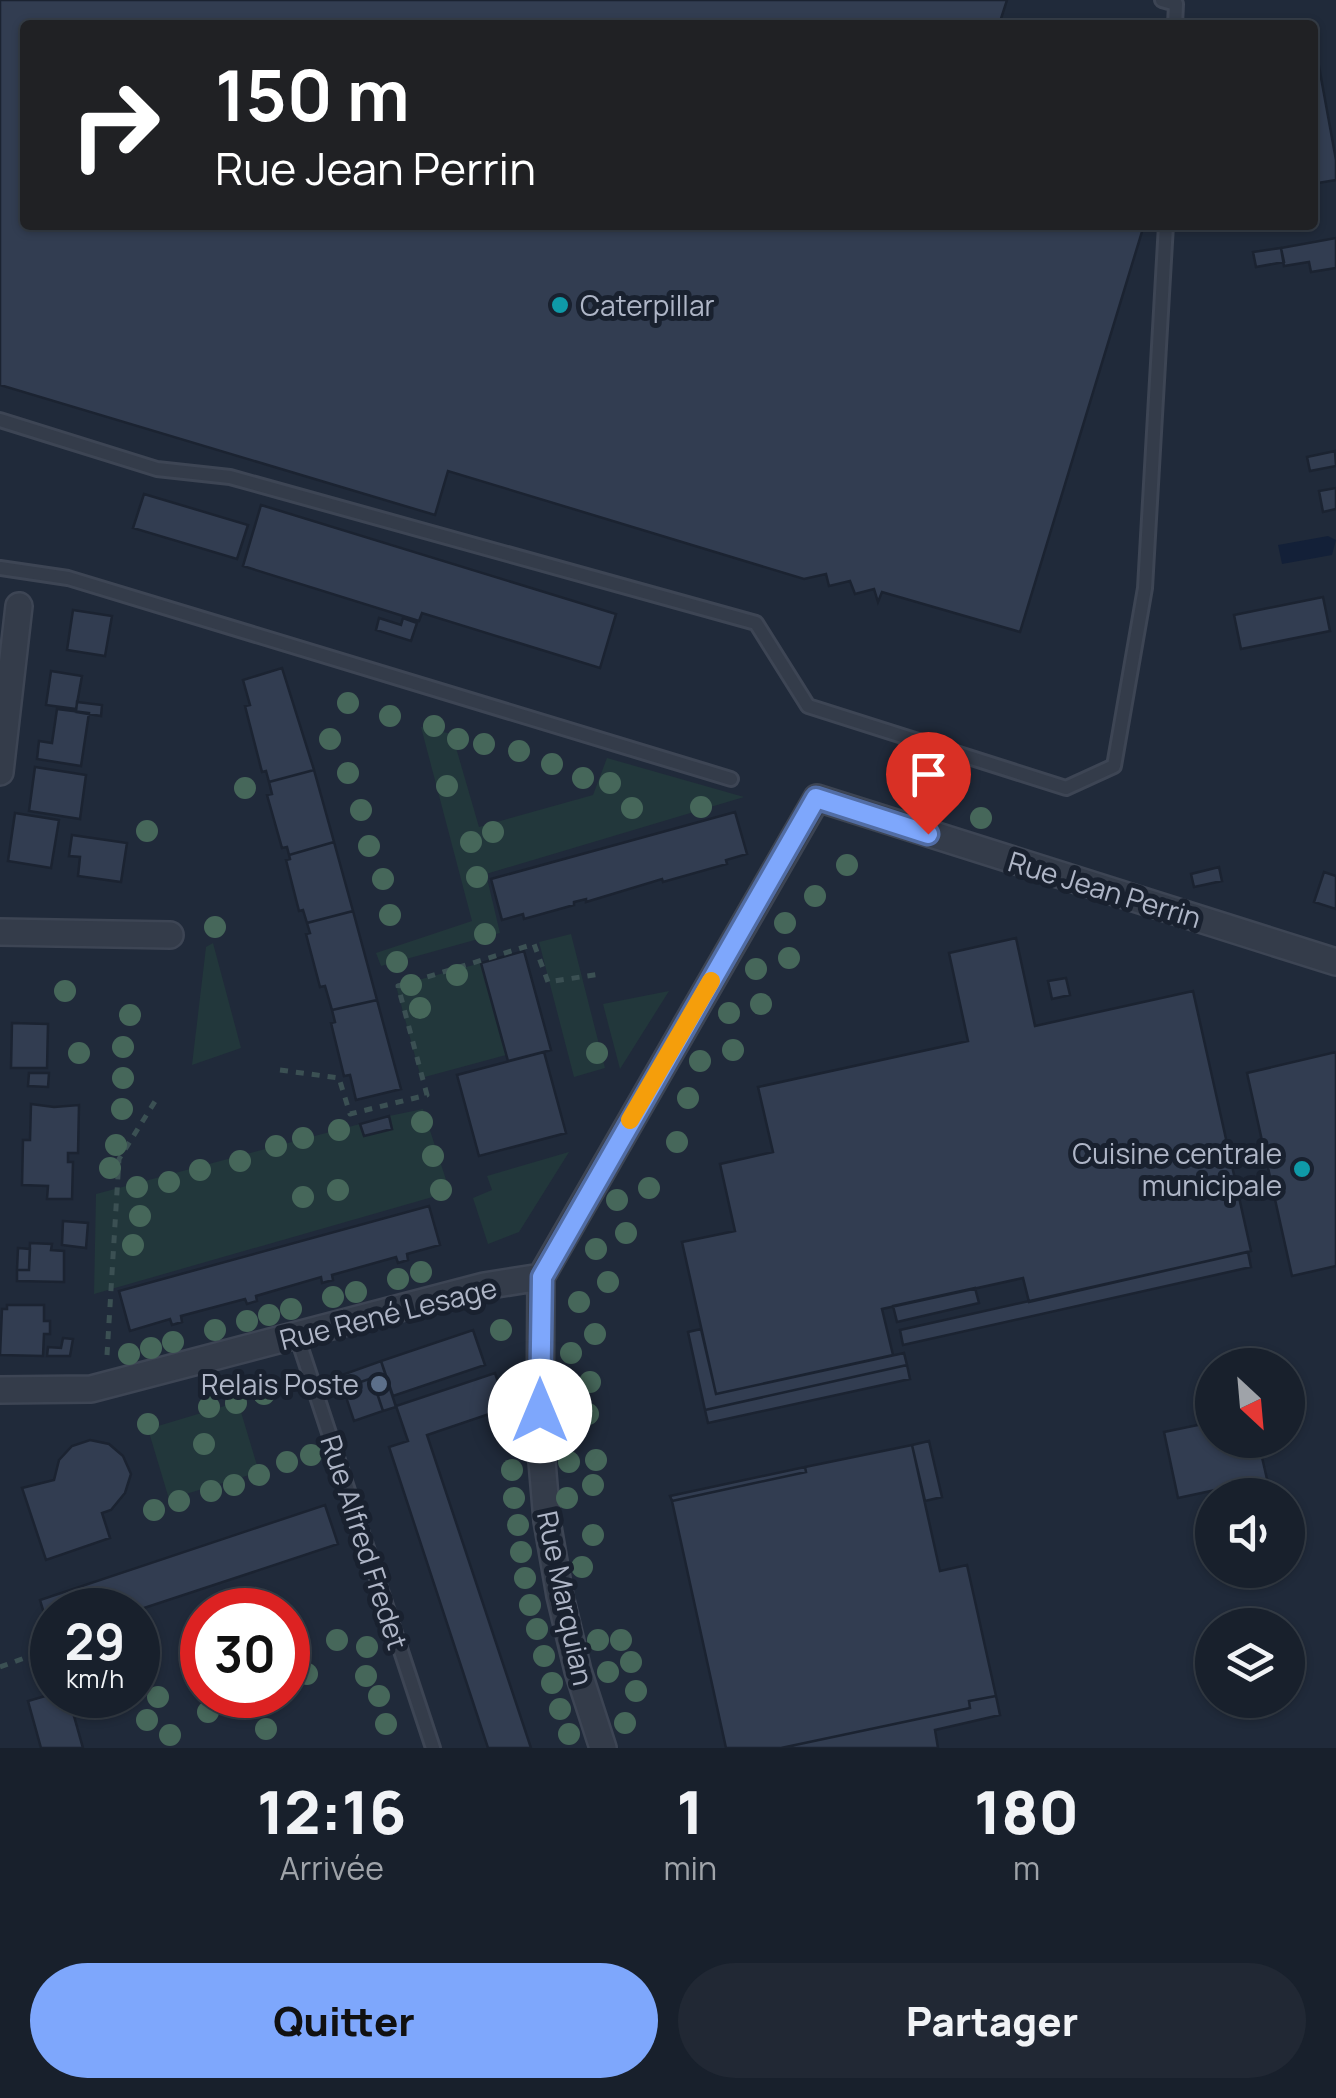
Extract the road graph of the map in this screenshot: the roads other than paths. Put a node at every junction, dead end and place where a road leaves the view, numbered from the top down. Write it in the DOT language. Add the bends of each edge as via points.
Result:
graph roads {
  1 [pos="1162,0"];
  2 [pos="1175,20"];
  3 [pos="1166,230"];
  4 [pos="0,420"];
  5 [pos="0,568"];
  6 [pos="19,606"];
  7 [pos="0,772"];
  8 [pos="731,779"];
  9 [pos="816,798"];
  10 [pos="0,932"];
  11 [pos="170,935"];
  12 [pos="1336,962"];
  13 [pos="542,1277"];
  14 [pos="297,1336"];
  15 [pos="0,1390"];
  16 [pos="433,1748"];
  17 [pos="603,1748"];
  1 -- 2 [label="lane" via="1176,4"];
  3 -- 4 [label="lane" via="1145,588 1114,766 1066,788 808,706 756,624 230,477 158,469"];
  5 -- 8 [label="lane" via="68,578"];
  6 -- 7 [label="street"];
  9 -- 12 [label="street, Rue Jean Perrin"];
  9 -- 13 [label="street, Rue Marquian"];
  10 -- 11 [label="street"];
  13 -- 14 [label="street, Rue René Lesage"];
  13 -- 17 [label="street, Rue Marquian" via="540,1438 547,1520 578,1671"];
  14 -- 15 [label="street, Rue René Lesage" via="92,1389"];
  14 -- 16 [label="lane, Rue Alfred Fredet"];
}
